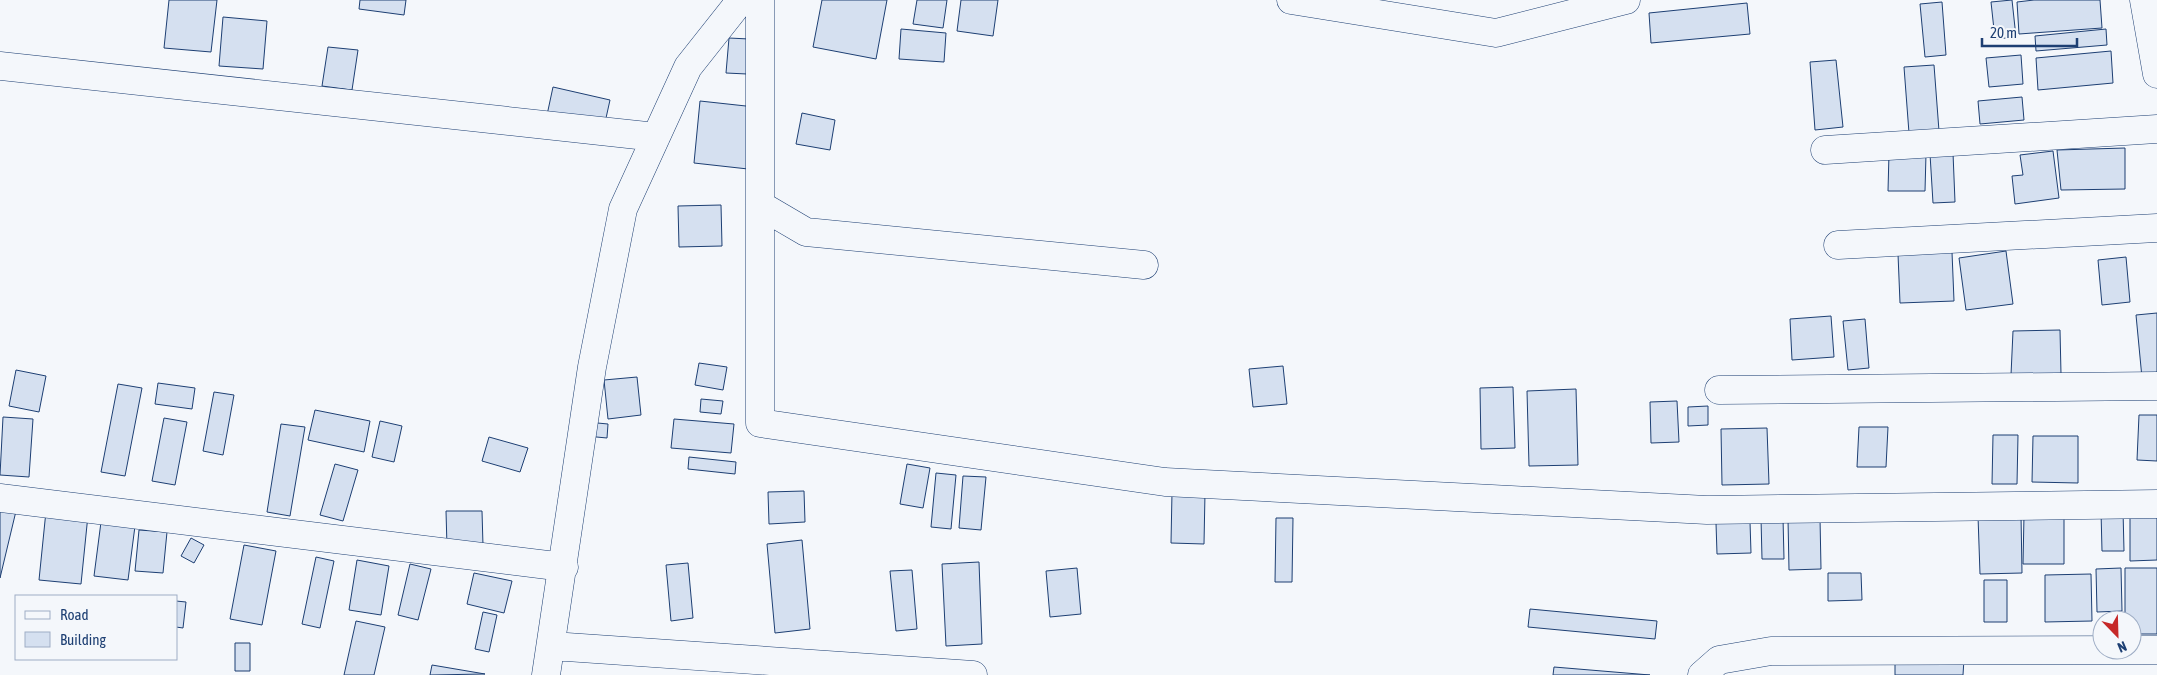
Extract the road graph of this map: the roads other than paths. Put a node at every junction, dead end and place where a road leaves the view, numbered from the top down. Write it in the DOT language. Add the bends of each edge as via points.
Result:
graph roads {
  1 [pos="741,0"];
  2 [pos="760,0"];
  3 [pos="1291,0"];
  4 [pos="1626,0"];
  5 [pos="2144,0"];
  6 [pos="0,66"];
  7 [pos="2157,74"];
  8 [pos="2157,129"];
  9 [pos="656,137"];
  10 [pos="1825,150"];
  11 [pos="760,205"];
  12 [pos="2157,228"];
  13 [pos="1838,245"];
  14 [pos="1144,265"];
  15 [pos="2157,386"];
  16 [pos="1719,390"];
  17 [pos="0,498"];
  18 [pos="2157,504"];
  19 [pos="564,568"];
  20 [pos="552,646"];
  21 [pos="2157,650"];
  22 [pos="546,675"];
  23 [pos="973,675"];
  24 [pos="1702,675"];
  1 -- 9 [label="street" via="688,67"];
  2 -- 11 [label="street"];
  3 -- 4 [label="street" via="1496,33"];
  5 -- 7 [label="street"];
  6 -- 9 [label="street"];
  8 -- 10 [label="street"];
  9 -- 19 [label="street" via="623,209 592,367"];
  11 -- 14 [label="street" via="793,226 816,234"];
  11 -- 18 [label="street" via="760,423 1165,482 1707,510"];
  12 -- 13 [label="street"];
  15 -- 16 [label="street"];
  17 -- 19 [label="street"];
  19 -- 20 [label="street"];
  20 -- 22 [label="street"];
  20 -- 23 [label="street"];
  21 -- 24 [label="street" via="1771,651 1719,660"];
}
